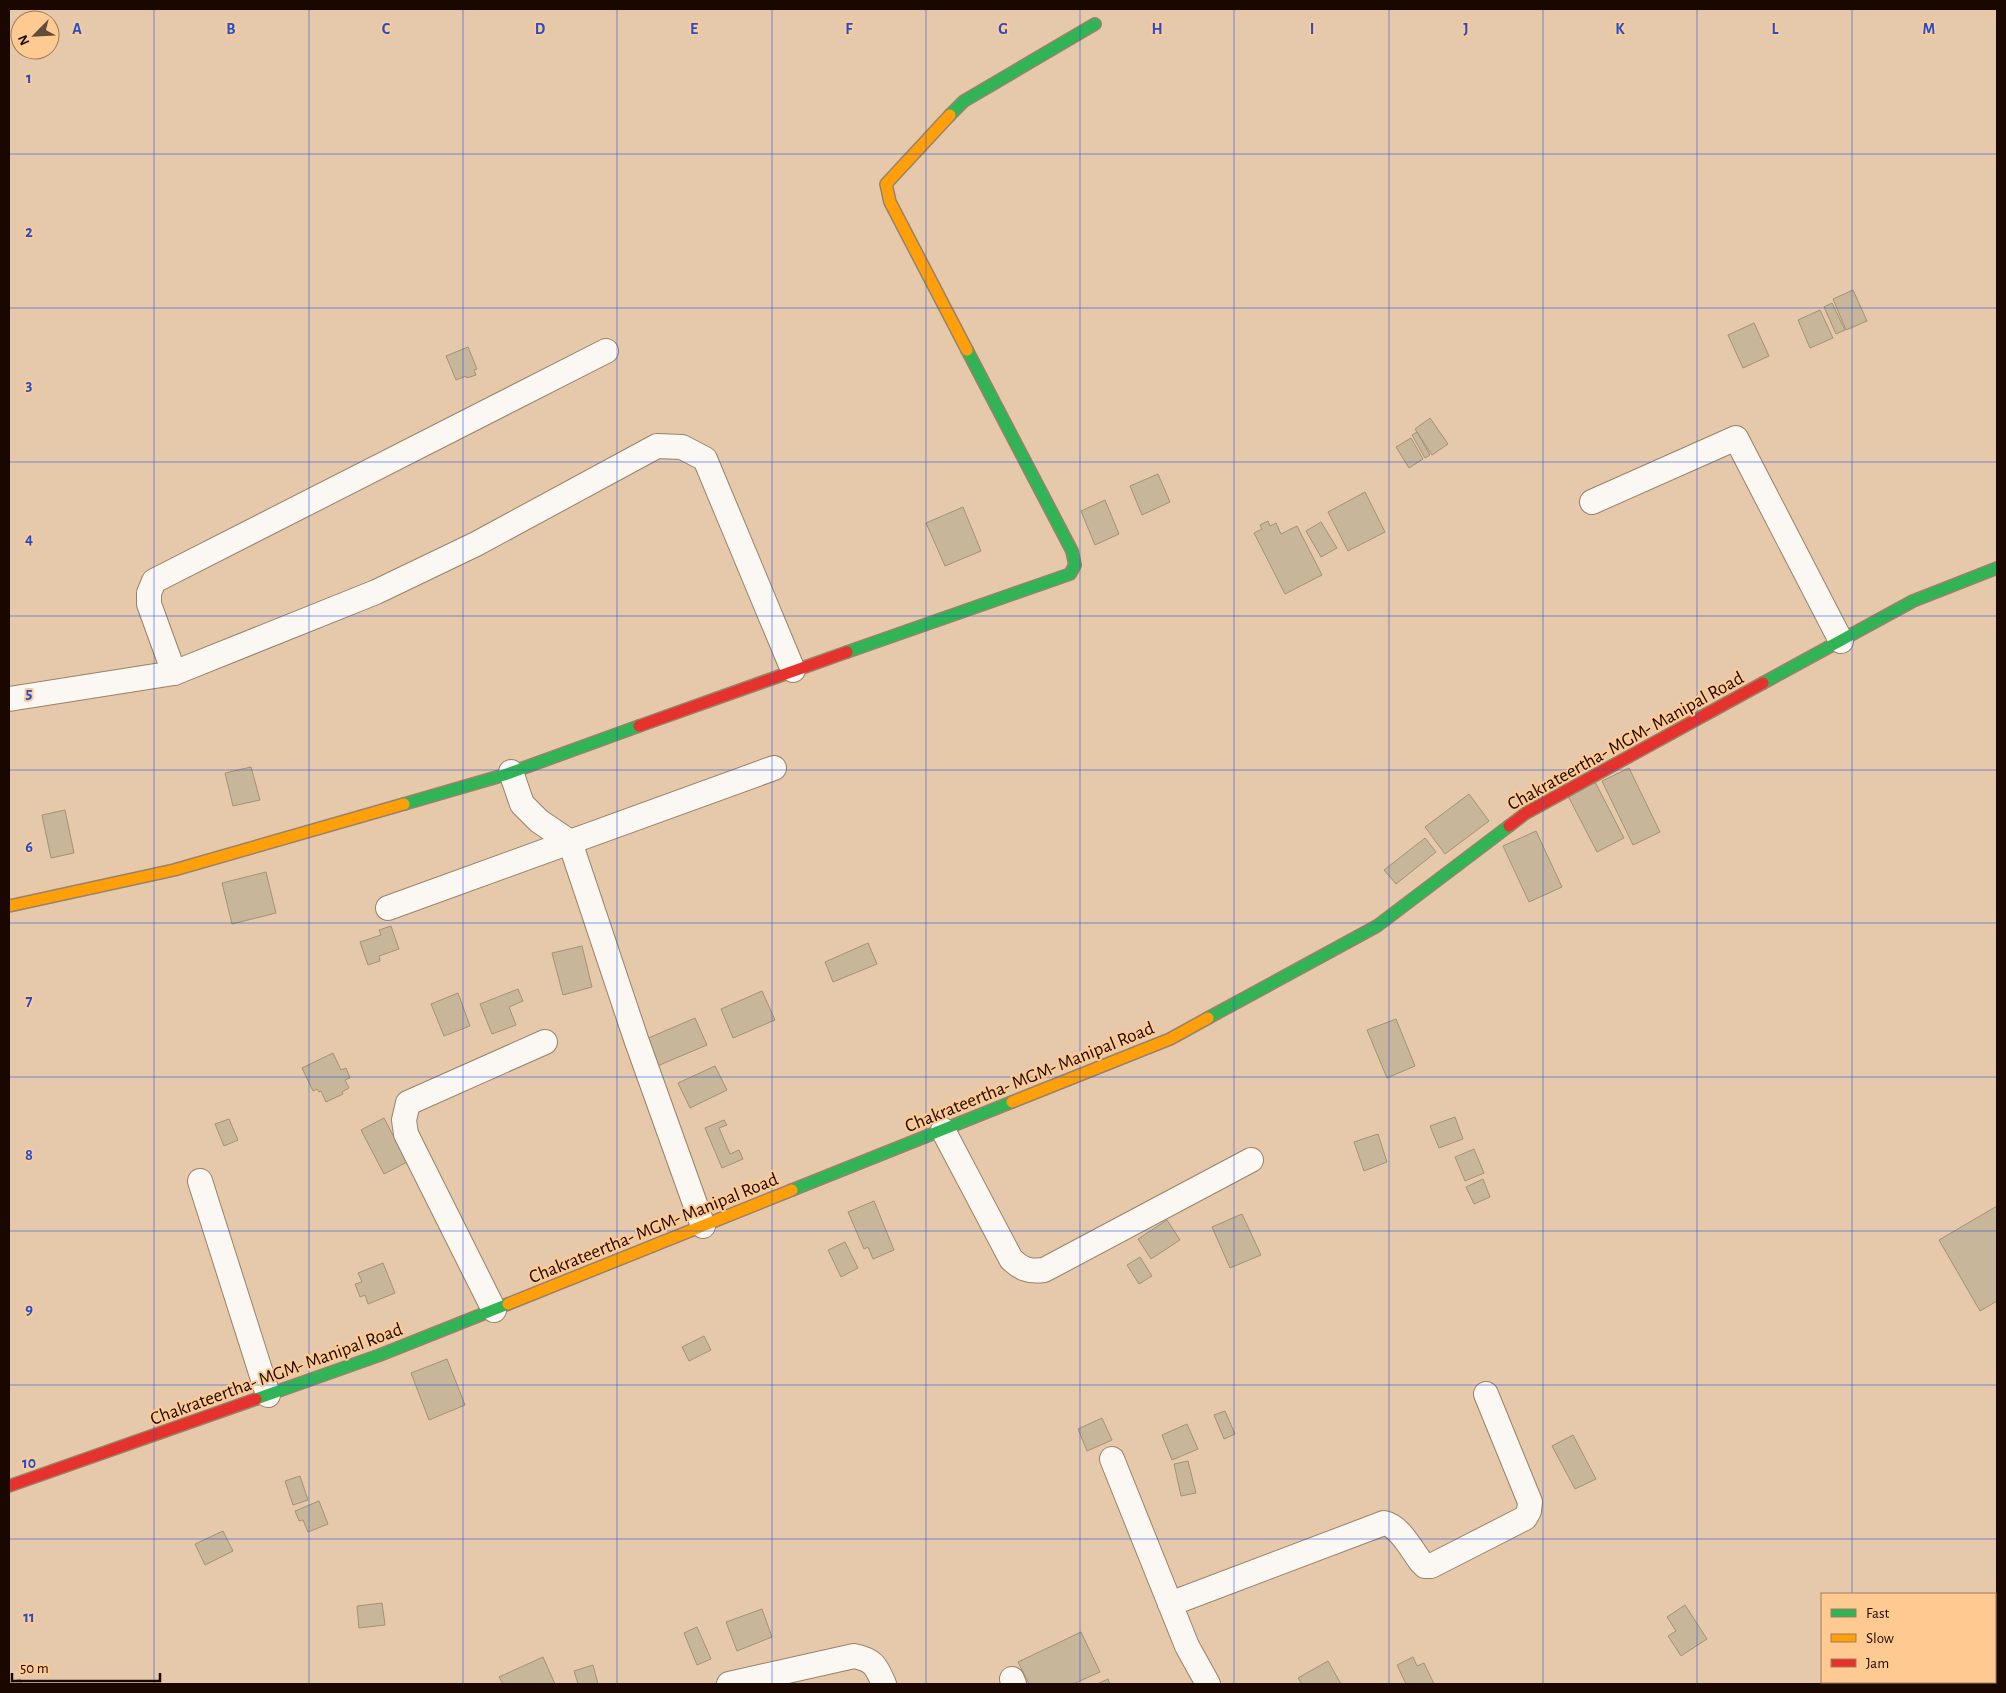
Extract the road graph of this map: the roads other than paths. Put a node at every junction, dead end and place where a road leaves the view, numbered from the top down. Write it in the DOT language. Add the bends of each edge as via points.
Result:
graph roads {
  1 [pos="1095,24"];
  2 [pos="606,351"];
  3 [pos="1592,502"];
  4 [pos="1997,568"];
  5 [pos="1841,641"];
  6 [pos="792,670"];
  7 [pos="174,673"];
  8 [pos="9,699"];
  9 [pos="774,768"];
  10 [pos="511,772"];
  11 [pos="570,842"];
  12 [pos="9,906"];
  13 [pos="388,908"];
  14 [pos="545,1042"];
  15 [pos="943,1130"];
  16 [pos="1251,1160"];
  17 [pos="200,1181"];
  18 [pos="703,1226"];
  19 [pos="494,1310"];
  20 [pos="1486,1394"];
  21 [pos="268,1395"];
  22 [pos="1112,1459"];
  23 [pos="9,1486"];
  24 [pos="1170,1604"];
  25 [pos="729,1684"];
  26 [pos="884,1684"];
  27 [pos="1208,1684"];
  1 -- 6 [label="street" via="964,101 886,184 890,202 1072,550 1075,565 1070,574"];
  2 -- 7 [label="street" via="154,581 148,604"];
  3 -- 5 [label="street" via="1736,438"];
  4 -- 5 [label="street, Chakrateertha- MGM- Manipal Road" via="1913,601"];
  5 -- 15 [label="street, Chakrateertha- MGM- Manipal Road" via="1526,813 1377,926 1179,1034"];
  6 -- 7 [label="street" via="705,459 682,447 657,446 476,544 376,592"];
  6 -- 10 [label="street"];
  7 -- 8 [label="street"];
  9 -- 11 [label="street"];
  10 -- 11 [label="street" via="522,804 539,821"];
  10 -- 12 [label="street" via="174,870"];
  11 -- 13 [label="street"];
  11 -- 18 [label="street"];
  14 -- 19 [label="street" via="408,1103 404,1120 406,1134"];
  15 -- 16 [label="street" via="1010,1259 1020,1268 1032,1272 1044,1270"];
  15 -- 18 [label="street, Chakrateertha- MGM- Manipal Road"];
  17 -- 21 [label="street"];
  18 -- 19 [label="street, Chakrateertha- MGM- Manipal Road"];
  19 -- 21 [label="street, Chakrateertha- MGM- Manipal Road"];
  20 -- 24 [label="street" via="1530,1502 1525,1518 1431,1566 1421,1562 1392,1524 1384,1522"];
  21 -- 23 [label="street, Chakrateertha- MGM- Manipal Road"];
  22 -- 24 [label="street"];
  24 -- 27 [label="street"];
  25 -- 26 [label="street" via="854,1656 869,1659"];
}
